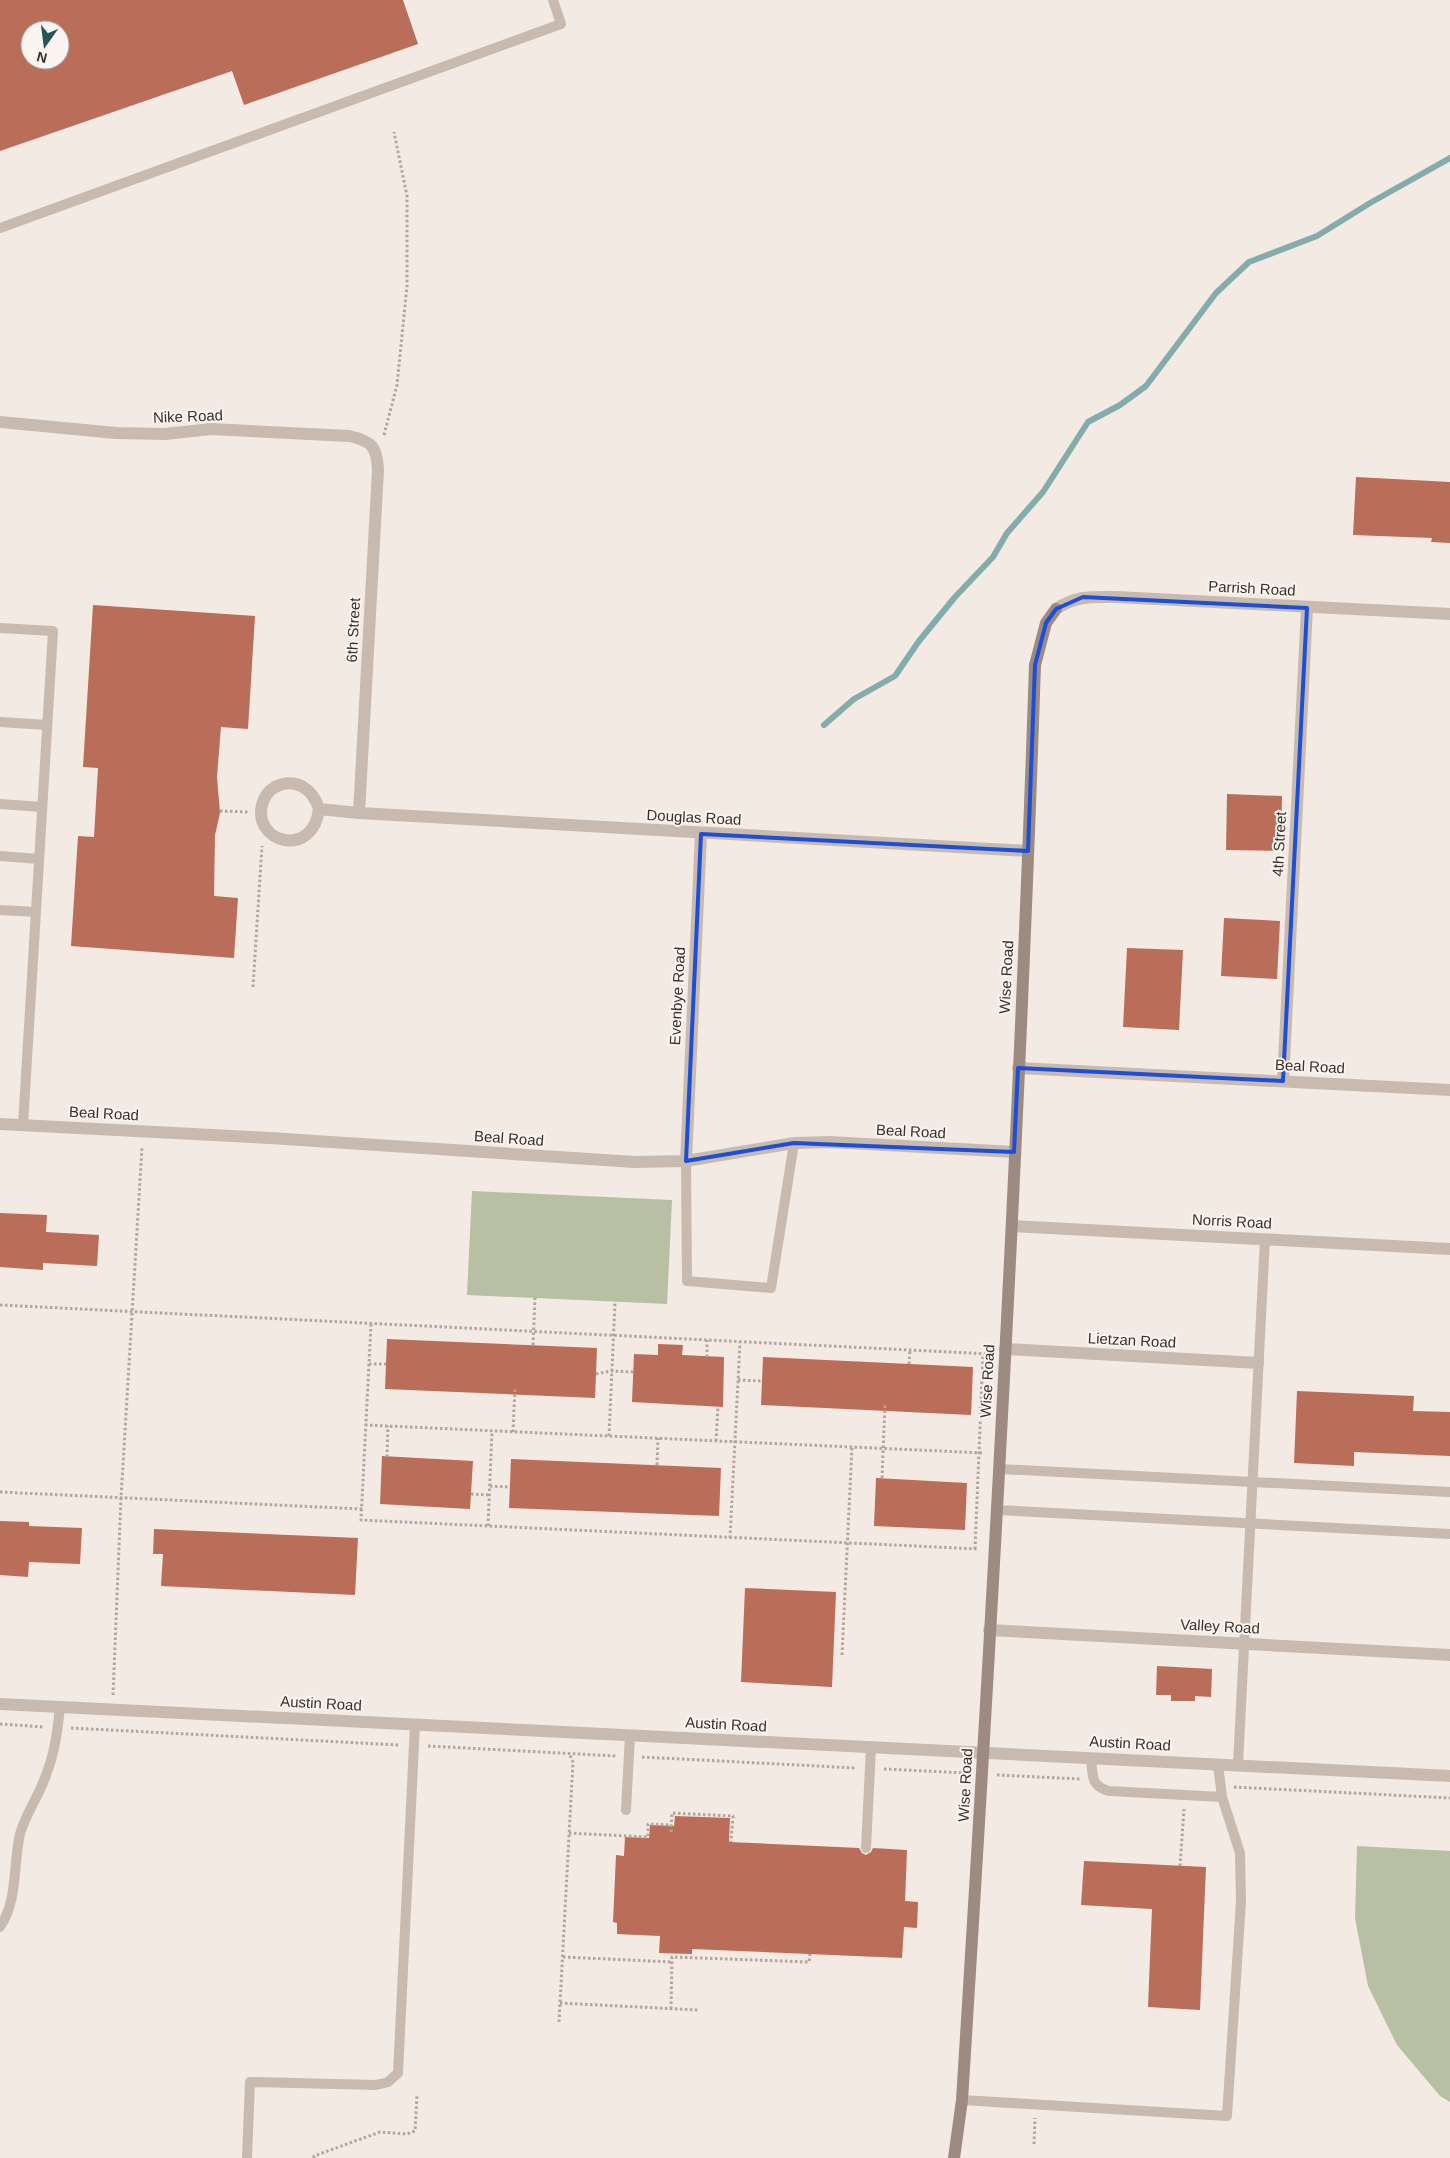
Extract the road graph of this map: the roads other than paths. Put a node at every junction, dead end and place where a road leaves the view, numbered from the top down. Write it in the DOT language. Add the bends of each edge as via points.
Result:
graph roads {
  1 [pos="553,0"];
  2 [pos="0,228"];
  3 [pos="0,422"];
  4 [pos="376,453"];
  5 [pos="1307,608"];
  6 [pos="1056,609"];
  7 [pos="1450,614"];
  8 [pos="0,628"];
  9 [pos="0,722"];
  10 [pos="47,725"];
  11 [pos="0,804"];
  12 [pos="42,807"];
  13 [pos="319,809"];
  14 [pos="359,813"];
  15 [pos="701,834"];
  16 [pos="1028,851"];
  17 [pos="0,856"];
  18 [pos="39,859"];
  19 [pos="0,910"];
  20 [pos="36,912"];
  21 [pos="1018,1068"];
  22 [pos="1283,1081"];
  23 [pos="1450,1090"];
  24 [pos="0,1124"];
  25 [pos="23,1125"];
  26 [pos="794,1143"];
  27 [pos="1014,1152"];
  28 [pos="686,1161"];
  29 [pos="1012,1226"];
  30 [pos="1264,1239"];
  31 [pos="1450,1249"];
  32 [pos="1004,1352"];
  33 [pos="1258,1362"];
  34 [pos="999,1469"];
  35 [pos="1252,1482"];
  36 [pos="1450,1492"];
  37 [pos="997,1510"];
  38 [pos="1250,1524"];
  39 [pos="1450,1534"];
  40 [pos="989,1630"];
  41 [pos="1244,1643"];
  42 [pos="1450,1655"];
  43 [pos="0,1704"];
  44 [pos="60,1706"];
  45 [pos="415,1724"];
  46 [pos="630,1735"];
  47 [pos="871,1747"];
  48 [pos="984,1753"];
  49 [pos="1091,1758"];
  50 [pos="1218,1764"];
  51 [pos="1238,1764"];
  52 [pos="1450,1776"];
  53 [pos="1222,1797"];
  54 [pos="626,1810"];
  55 [pos="866,1848"];
  56 [pos="0,1927"];
  57 [pos="962,2100"];
  58 [pos="247,2158"];
  59 [pos="954,2158"];
  1 -- 2 [label="lane" via="561,24"];
  3 -- 4 [label="street, Nike Road" via="116,433 165,434 211,430 349,436 365,440"];
  4 -- 14 [label="street, 6th Street"];
  5 -- 6 [label="street, Parrish Road" via="1083,597"];
  5 -- 7 [label="street, Parrish Road"];
  5 -- 22 [label="street, 4th Street"];
  6 -- 16 [label="street, Wise Road" via="1046,623 1034,665"];
  8 -- 10 [label="lane" via="52,631"];
  9 -- 10 [label="lane"];
  10 -- 12 [label="lane"];
  11 -- 12 [label="lane"];
  12 -- 18 [label="lane"];
  13 -- 13 [label="street" via="318,822 311,832 288,841 272,834 263,824 261,812 264,798 271,789 283,783 298,784 310,791 316,797"];
  13 -- 14 [label="street, Douglas Road"];
  14 -- 15 [label="street, Douglas Road"];
  15 -- 16 [label="street, Douglas Road"];
  15 -- 28 [label="street, Evenbye Road"];
  16 -- 21 [label="street, Wise Road"];
  17 -- 18 [label="lane"];
  18 -- 20 [label="lane"];
  19 -- 20 [label="lane"];
  20 -- 25 [label="lane"];
  21 -- 22 [label="street, Beal Road"];
  21 -- 27 [label="street, Wise Road"];
  22 -- 23 [label="street, Beal Road"];
  24 -- 25 [label="street, Beal Road"];
  25 -- 28 [label="street, Beal Road" via="635,1162"];
  26 -- 27 [label="street, Beal Road"];
  26 -- 28 [label="street, Beal Road"];
  26 -- 28 [label="lane" via="771,1288 687,1281"];
  27 -- 29 [label="street, Wise Road"];
  29 -- 30 [label="street, Norris Road"];
  29 -- 32 [label="street, Wise Road"];
  30 -- 31 [label="street, Norris Road"];
  30 -- 33 [label="lane"];
  32 -- 33 [label="street, Lietzan Road"];
  32 -- 34 [label="street, Wise Road"];
  33 -- 35 [label="lane"];
  34 -- 35 [label="lane"];
  34 -- 37 [label="street, Wise Road"];
  35 -- 36 [label="lane"];
  35 -- 38 [label="lane"];
  37 -- 38 [label="lane"];
  37 -- 40 [label="street, Wise Road"];
  38 -- 39 [label="lane"];
  38 -- 41 [label="lane"];
  40 -- 41 [label="street, Valley Road"];
  40 -- 48 [label="street, Wise Road"];
  41 -- 42 [label="street, Valley Road"];
  41 -- 51 [label="lane"];
  43 -- 44 [label="street, Austin Road"];
  44 -- 45 [label="street, Austin Road"];
  44 -- 56 [label="lane" via="54,1752 21,1832 12,1902"];
  45 -- 46 [label="street, Austin Road"];
  45 -- 58 [label="lane" via="398,2072 388,2082 376,2085 250,2082"];
  46 -- 47 [label="street, Austin Road"];
  46 -- 54 [label="lane"];
  47 -- 48 [label="street, Austin Road"];
  47 -- 55 [label="lane"];
  48 -- 49 [label="street, Austin Road"];
  48 -- 57 [label="street, Wise Road"];
  49 -- 50 [label="street, Austin Road"];
  49 -- 53 [label="lane" via="1093,1780 1101,1789"];
  50 -- 51 [label="street, Austin Road"];
  50 -- 53 [label="lane"];
  51 -- 52 [label="street, Austin Road"];
  53 -- 57 [label="lane" via="1240,1853 1241,1901 1227,2116"];
  57 -- 59 [label="street, Wise Road"];
}
